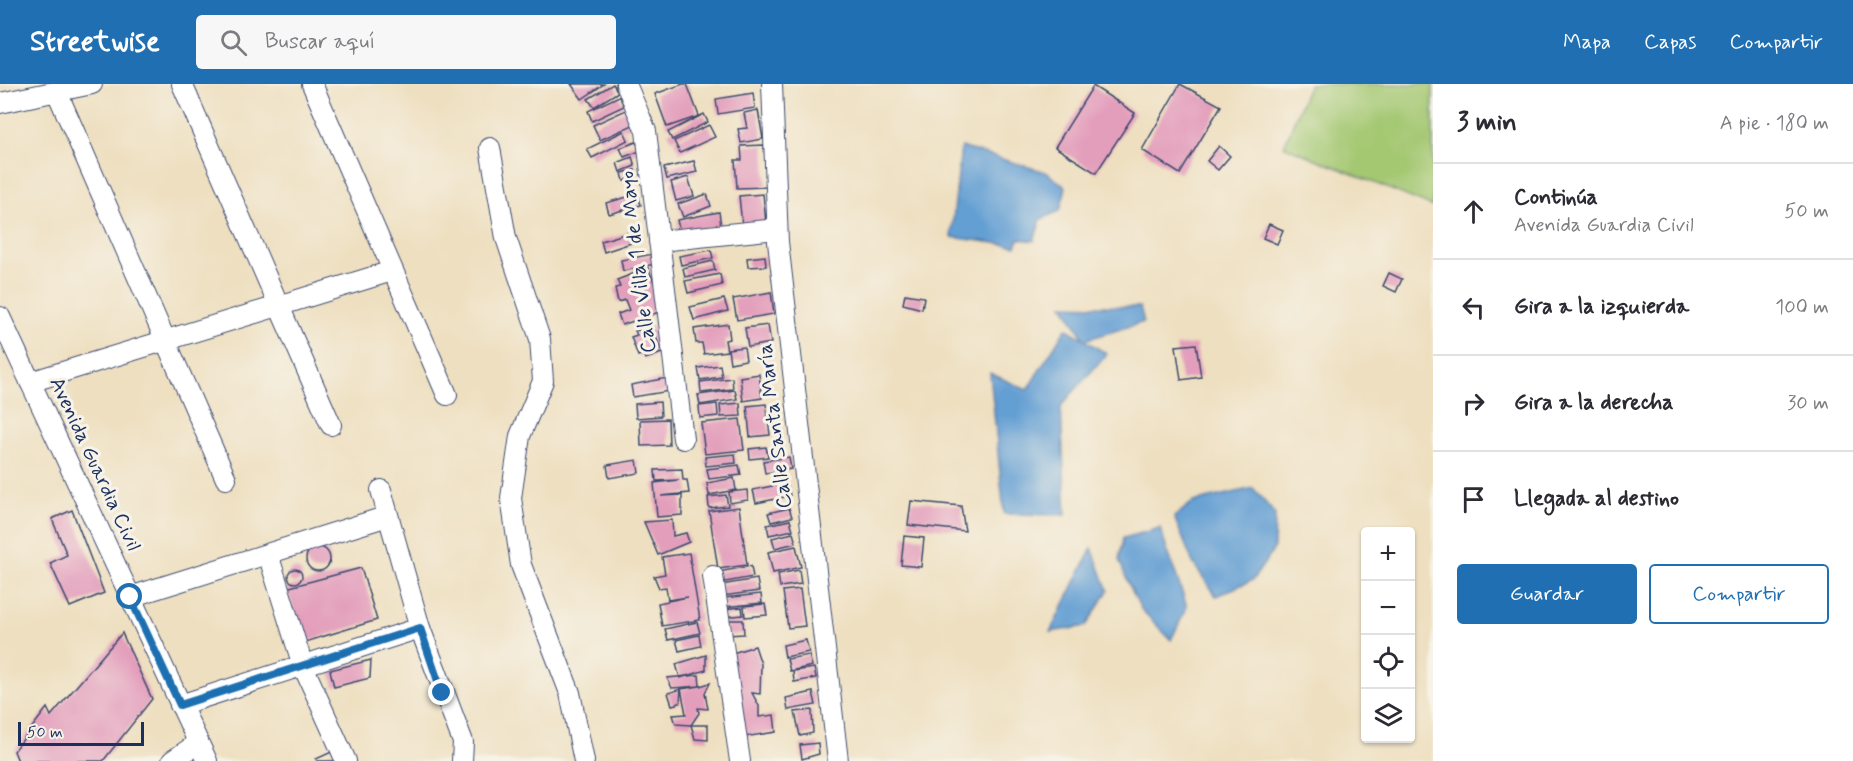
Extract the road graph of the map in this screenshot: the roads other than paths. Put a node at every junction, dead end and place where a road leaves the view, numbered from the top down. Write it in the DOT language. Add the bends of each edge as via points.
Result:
graph roads {
  1 [pos="92,84"];
  2 [pos="182,84"];
  3 [pos="312,84"];
  4 [pos="626,84"];
  5 [pos="772,84"];
  6 [pos="57,92"];
  7 [pos="0,103"];
  8 [pos="490,148"];
  9 [pos="777,229"];
  10 [pos="659,241"];
  11 [pos="392,271"];
  12 [pos="279,305"];
  13 [pos="0,317"];
  14 [pos="166,340"];
  15 [pos="30,382"];
  16 [pos="447,394"];
  17 [pos="331,425"];
  18 [pos="683,439"];
  19 [pos="226,479"];
  20 [pos="381,490"];
  21 [pos="388,516"];
  22 [pos="268,554"];
  23 [pos="713,576"];
  24 [pos="130,597"];
  25 [pos="420,628"];
  26 [pos="303,666"];
  27 [pos="180,705"];
  28 [pos="198,742"];
  29 [pos="172,761"];
  30 [pos="207,761"];
  31 [pos="346,761"];
  32 [pos="462,761"];
  33 [pos="584,761"];
  34 [pos="740,761"];
  35 [pos="838,761"];
  1 -- 6 [label="street"];
  2 -- 12 [label="street"];
  3 -- 11 [label="street"];
  4 -- 10 [label="street, Calle Villa 1 de Mayo" via="646,131"];
  5 -- 9 [label="street, Calle Santa María"];
  6 -- 7 [label="street"];
  6 -- 14 [label="street"];
  8 -- 33 [label="street" via="506,238 540,339 543,381 520,436 511,498 521,565 570,693"];
  9 -- 10 [label="street"];
  9 -- 35 [label="street, Calle Santa María"];
  10 -- 18 [label="street, Calle Villa 1 de Mayo"];
  11 -- 12 [label="street"];
  11 -- 16 [label="street"];
  12 -- 14 [label="street"];
  12 -- 17 [label="street"];
  13 -- 15 [label="street, Avenida Guardia Civil"];
  14 -- 15 [label="street"];
  14 -- 19 [label="street"];
  15 -- 24 [label="street, Avenida Guardia Civil"];
  20 -- 21 [label="street"];
  21 -- 22 [label="street"];
  21 -- 25 [label="street"];
  22 -- 24 [label="street"];
  22 -- 26 [label="street"];
  23 -- 34 [label="street"];
  24 -- 27 [label="street, Avenida Guardia Civil"];
  25 -- 26 [label="street"];
  25 -- 32 [label="street" via="463,742"];
  26 -- 27 [label="street"];
  26 -- 31 [label="street"];
  27 -- 28 [label="street, Avenida Guardia Civil"];
  28 -- 29 [label="street"];
  28 -- 30 [label="street, Avenida Guardia Civil"];
}
